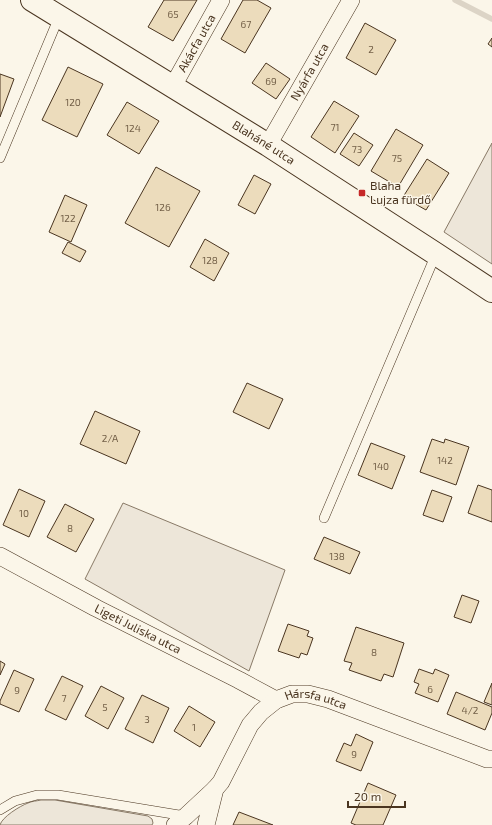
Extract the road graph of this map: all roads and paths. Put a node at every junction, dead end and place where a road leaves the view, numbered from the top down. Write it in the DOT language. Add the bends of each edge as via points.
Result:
graph roads {
  1 [pos="32,0"];
  2 [pos="221,0"];
  3 [pos="351,0"];
  4 [pos="59,17"];
  5 [pos="173,86"];
  6 [pos="268,145"];
  7 [pos="0,158"];
  8 [pos="436,254"];
  9 [pos="492,291"];
  10 [pos="324,518"];
  11 [pos="0,556"];
  12 [pos="276,700"];
  13 [pos="492,760"];
  14 [pos="215,789"];
  15 [pos="0,810"];
  16 [pos="181,821"];
  17 [pos="206,825"];
  1 -- 4 [label="street, Blaháné utca"];
  2 -- 5 [label="street, Akácfa utca"];
  3 -- 6 [label="street, Nyárfa utca"];
  4 -- 5 [label="street, Blaháné utca"];
  4 -- 7 [label="lane"];
  5 -- 6 [label="street, Blaháné utca"];
  6 -- 8 [label="street, Blaháné utca"];
  8 -- 9 [label="street, Blaháné utca"];
  8 -- 10 [label="lane"];
  11 -- 12 [label="street, Ligeti Juliska utca"];
  12 -- 13 [label="street, Hársfa utca" via="292,694 308,694 328,699"];
  12 -- 14 [label="street, Hársfa utca" via="250,725"];
  14 -- 16 [label="street"];
  14 -- 17 [label="street, Hársfa utca"];
  15 -- 16 [label="lane" via="15,801 36,795 58,795"];
}
